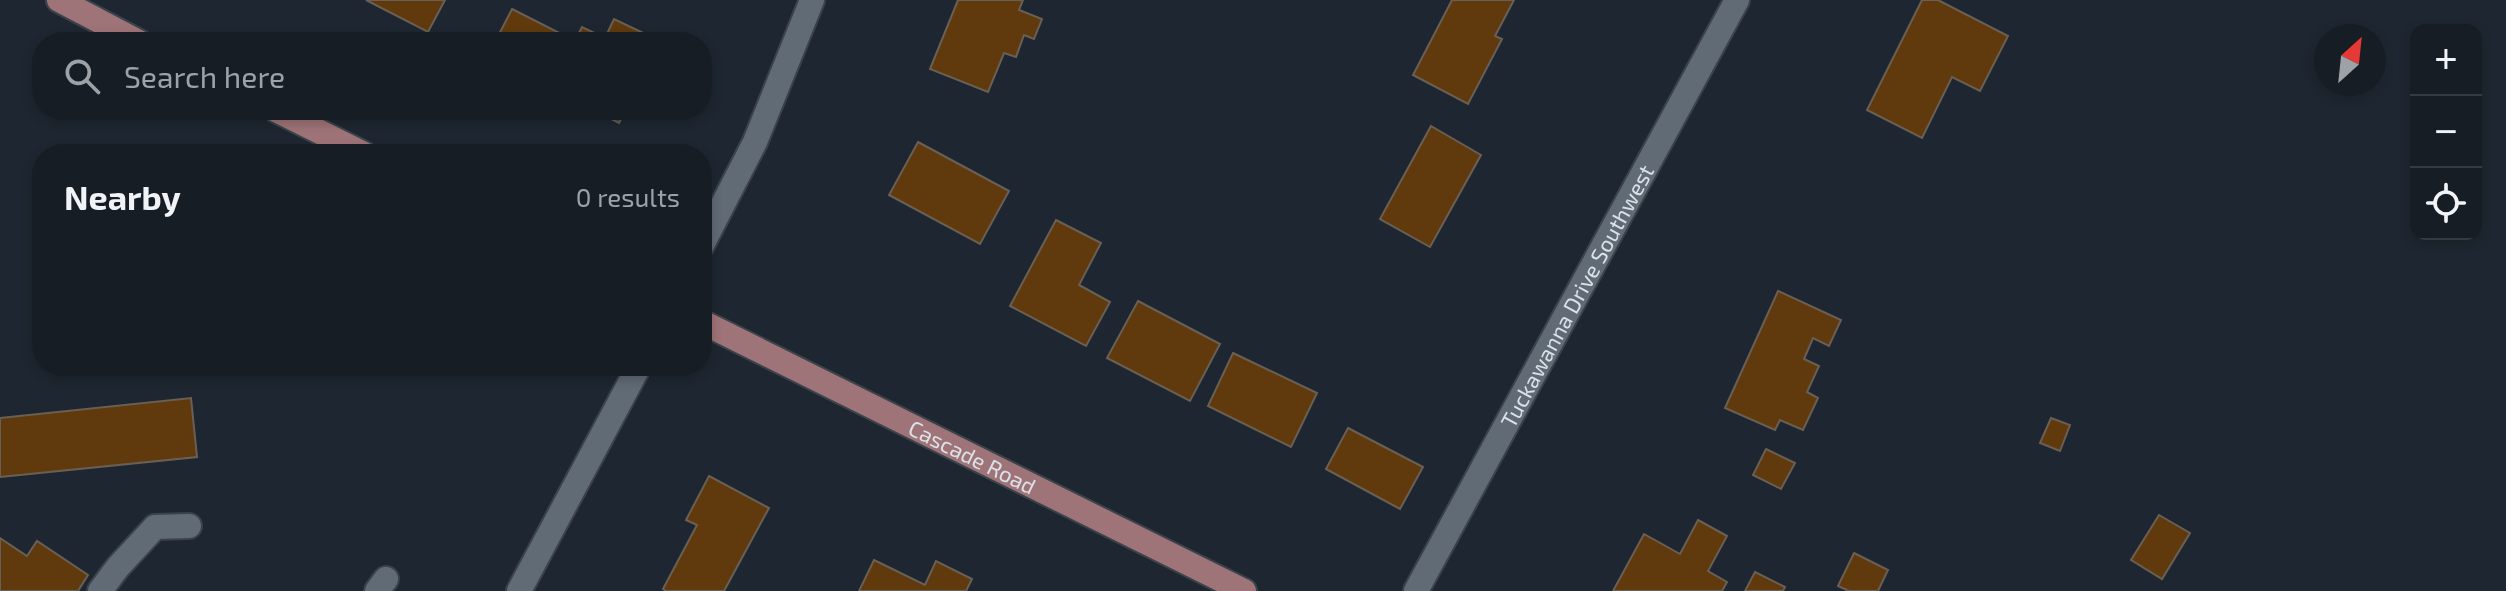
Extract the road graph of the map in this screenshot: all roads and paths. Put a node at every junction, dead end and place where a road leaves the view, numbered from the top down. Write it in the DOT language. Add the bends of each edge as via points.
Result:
graph roads {
  1 [pos="59,0"];
  2 [pos="812,0"];
  3 [pos="1737,0"];
  4 [pos="120,32"];
  5 [pos="296,120"];
  6 [pos="344,144"];
  7 [pos="712,226"];
  8 [pos="712,327"];
  9 [pos="634,376"];
  10 [pos="189,526"];
  11 [pos="100,591"];
  12 [pos="519,591"];
  13 [pos="1244,591"];
  14 [pos="1416,591"];
  1 -- 4 [label="main road"];
  2 -- 7 [label="street" via="755,142"];
  3 -- 14 [label="street, Tuckawanna Drive Southwest"];
  5 -- 6 [label="main road"];
  8 -- 13 [label="main road, Cascade Road"];
  9 -- 12 [label="street"];
  10 -- 11 [label="street" via="155,527"];
}
